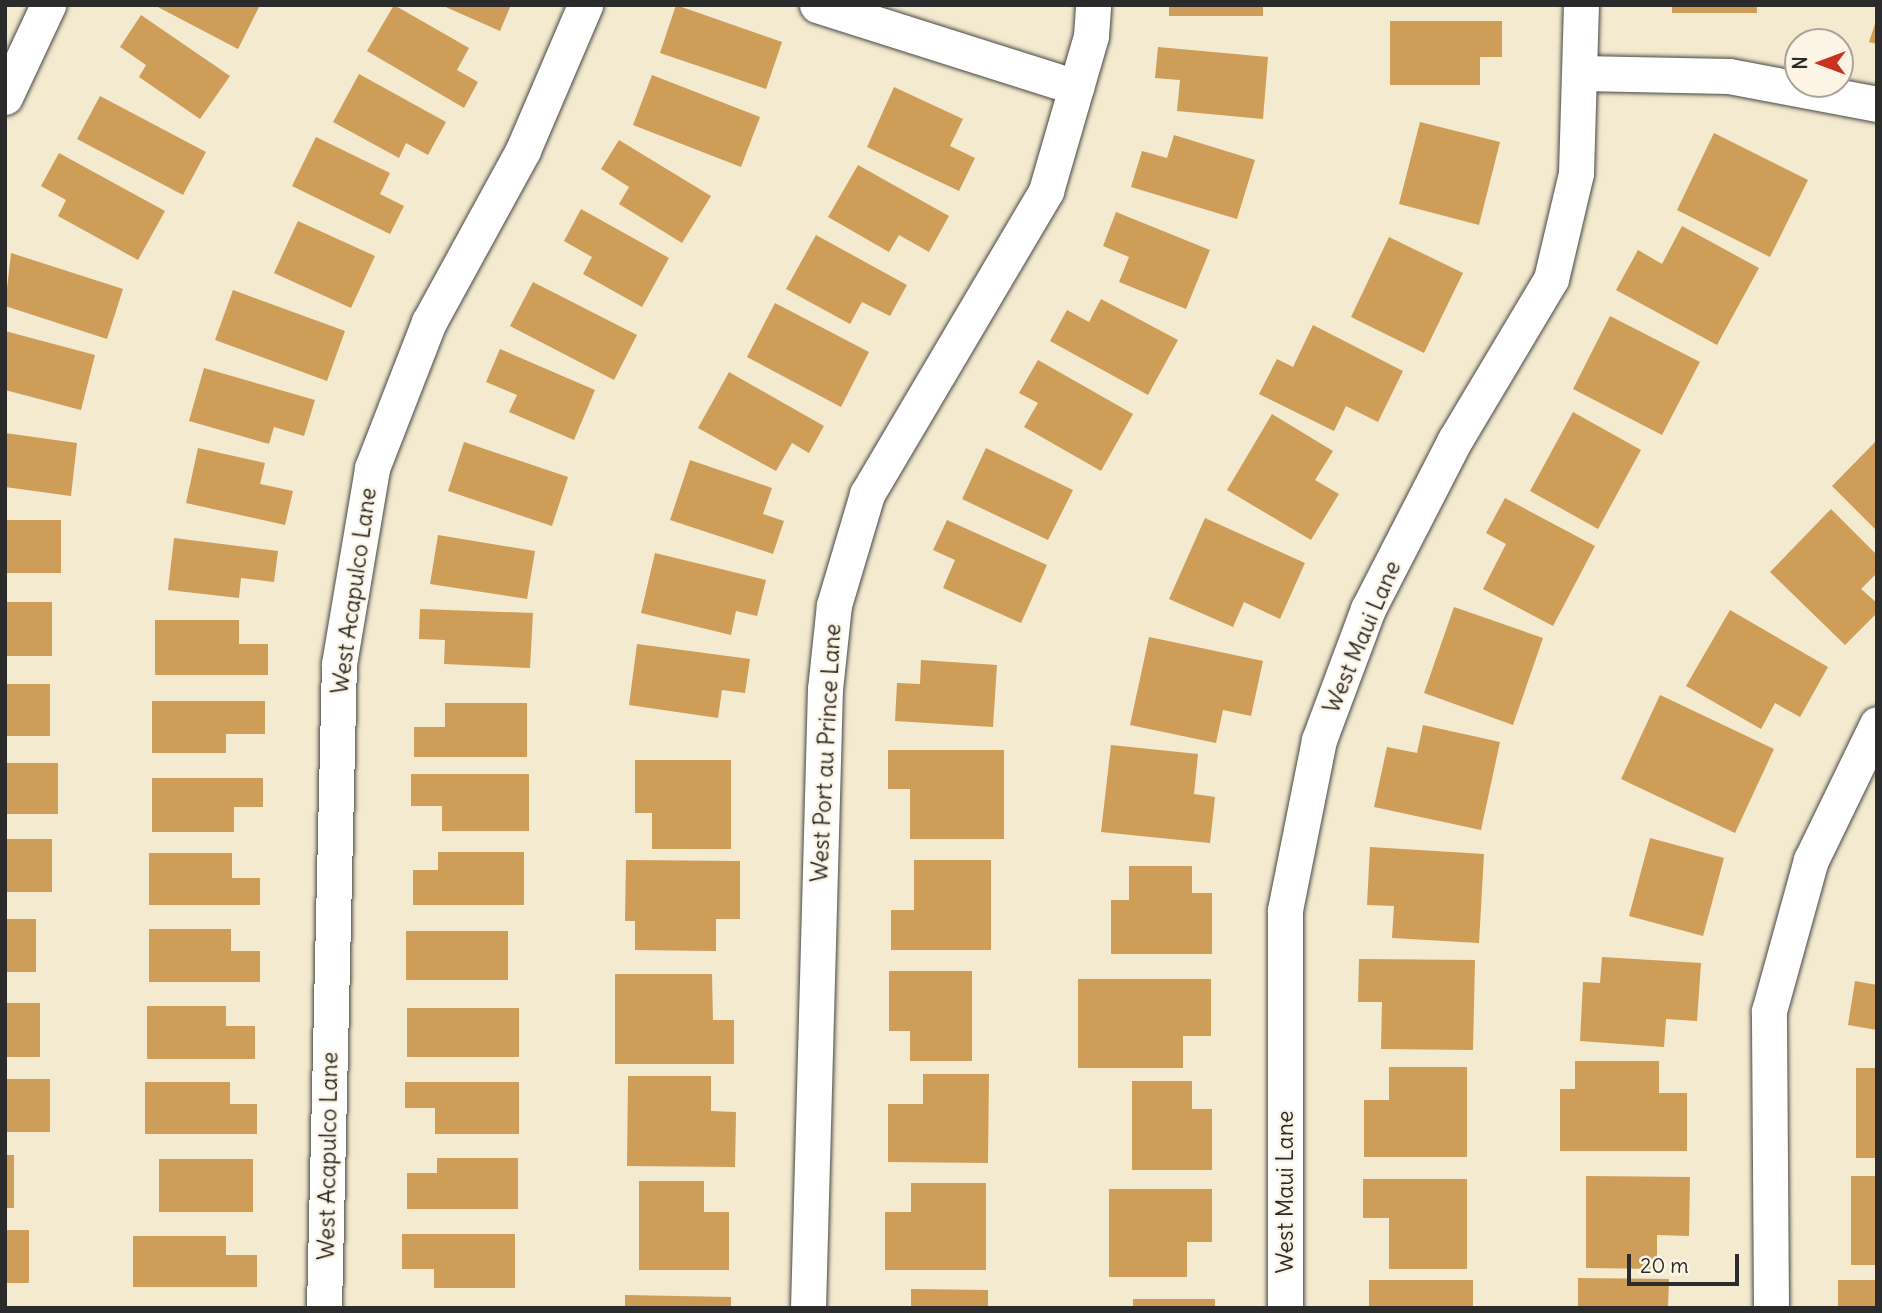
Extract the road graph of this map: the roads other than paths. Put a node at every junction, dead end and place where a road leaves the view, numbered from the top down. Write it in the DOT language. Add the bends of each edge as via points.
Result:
graph roads {
  1 [pos="585,5"];
  2 [pos="817,5"];
  3 [pos="1093,5"];
  4 [pos="1581,5"];
  5 [pos="43,7"];
  6 [pos="1580,73"];
  7 [pos="1076,87"];
  8 [pos="5,97"];
  9 [pos="1877,104"];
  10 [pos="1877,724"];
  11 [pos="324,1308"];
  12 [pos="808,1308"];
  13 [pos="1285,1308"];
  14 [pos="1771,1308"];
  1 -- 11 [label="street, West Acapulco Lane" via="523,150 429,322 372,468 339,664"];
  2 -- 7 [label="street"];
  3 -- 7 [label="street, West Port au Prince Lane"];
  4 -- 6 [label="street, West Maui Lane"];
  5 -- 8 [label="street"];
  6 -- 9 [label="street" via="1729,76"];
  6 -- 13 [label="street, West Maui Lane" via="1576,173 1551,279 1455,440 1368,609 1319,740 1285,910"];
  7 -- 12 [label="street, West Port au Prince Lane" via="1046,191 867,495 834,605 825,689"];
  10 -- 14 [label="street" via="1811,860 1769,1011"];
}
